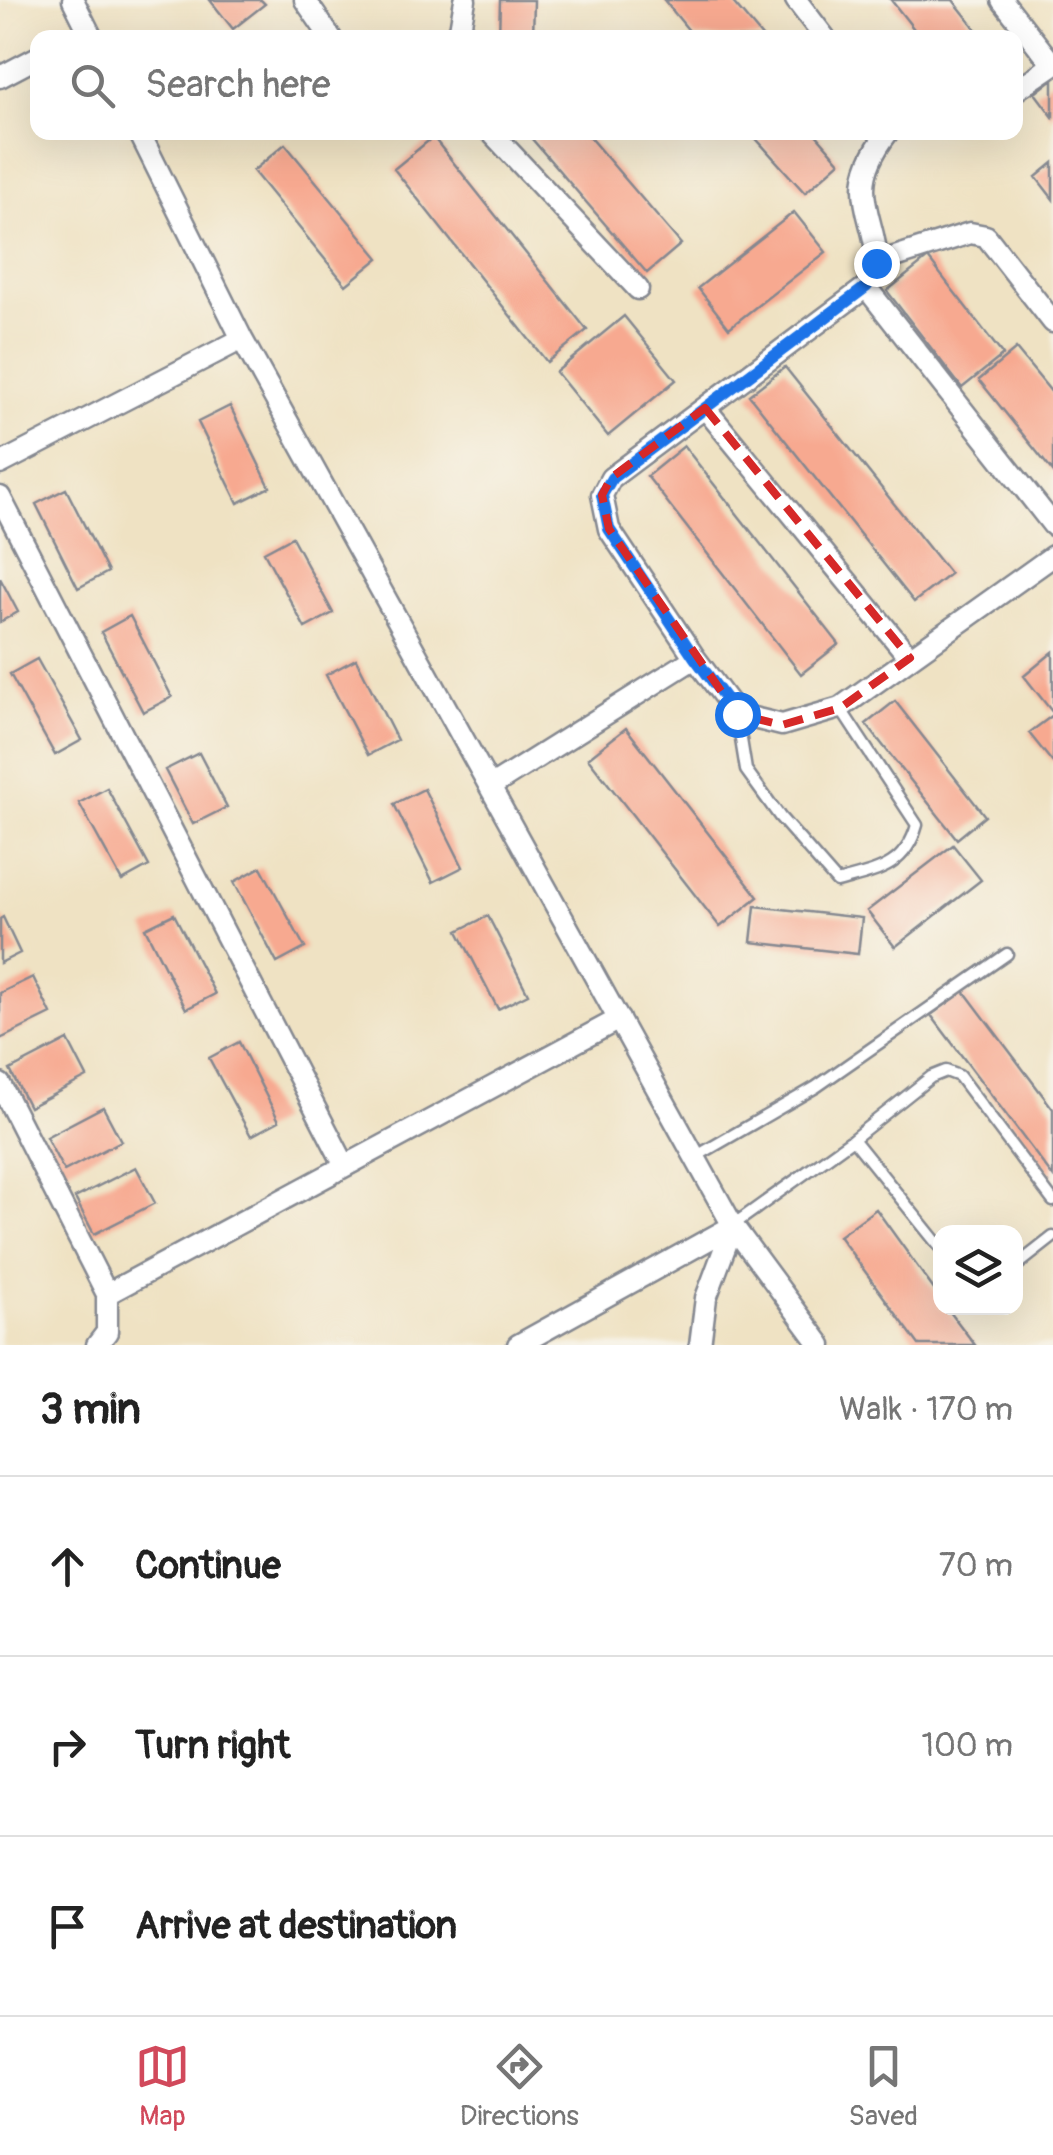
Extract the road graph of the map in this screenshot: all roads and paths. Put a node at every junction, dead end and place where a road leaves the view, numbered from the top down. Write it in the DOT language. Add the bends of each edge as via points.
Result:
graph roads {
  1 [pos="73,0"];
  2 [pos="305,0"];
  3 [pos="465,0"];
  4 [pos="796,0"];
  5 [pos="1002,0"];
  6 [pos="83,30"];
  7 [pos="326,30"];
  8 [pos="459,30"];
  9 [pos="820,30"];
  10 [pos="30,61"];
  11 [pos="1053,65"];
  12 [pos="0,76"];
  13 [pos="1023,85"];
  14 [pos="143,140"];
  15 [pos="498,140"];
  16 [pos="882,140"];
  17 [pos="876,263"];
  18 [pos="866,287"];
  19 [pos="638,289"];
  20 [pos="1053,322"];
  21 [pos="242,339"];
  22 [pos="704,408"];
  23 [pos="0,464"];
  24 [pos="0,497"];
  25 [pos="1053,525"];
  26 [pos="1053,556"];
  27 [pos="695,658"];
  28 [pos="910,658"];
  29 [pos="840,708"];
  30 [pos="737,714"];
  31 [pos="490,787"];
  32 [pos="1006,954"];
  33 [pos="619,1020"];
  34 [pos="0,1084"];
  35 [pos="853,1140"];
  36 [pos="695,1157"];
  37 [pos="345,1166"];
  38 [pos="1053,1201"];
  39 [pos="733,1226"];
  40 [pos="1053,1237"];
  41 [pos="933,1238"];
  42 [pos="1023,1261"];
  43 [pos="108,1294"];
  44 [pos="97,1345"];
  45 [pos="518,1345"];
  46 [pos="700,1345"];
  47 [pos="820,1345"];
  1 -- 6 [label="street"];
  2 -- 7 [label="street"];
  3 -- 8 [label="street"];
  4 -- 9 [label="street"];
  5 -- 11 [label="street"];
  10 -- 12 [label="street"];
  11 -- 13 [label="street"];
  14 -- 21 [label="street"];
  15 -- 19 [label="street"];
  16 -- 17 [label="street" via="864,188"];
  17 -- 18 [label="street"];
  17 -- 20 [label="street" via="970,233 986,236"];
  18 -- 22 [label="street"];
  18 -- 25 [label="street"];
  21 -- 23 [label="street"];
  21 -- 31 [label="street"];
  22 -- 27 [label="street" via="612,478 602,495 609,529"];
  22 -- 28 [label="street"];
  24 -- 37 [label="street"];
  26 -- 28 [label="street"];
  27 -- 30 [label="street"];
  27 -- 31 [label="street"];
  28 -- 29 [label="street"];
  29 -- 30 [label="street" via="782,726"];
  29 -- 30 [label="lane" via="917,825 911,847 883,870 837,882 746,770"];
  31 -- 33 [label="street"];
  32 -- 36 [label="lane" via="816,1087"];
  33 -- 36 [label="street"];
  33 -- 37 [label="street"];
  34 -- 43 [label="street"];
  35 -- 38 [label="lane" via="946,1071 960,1076"];
  35 -- 39 [label="lane"];
  35 -- 41 [label="lane"];
  36 -- 39 [label="street"];
  37 -- 43 [label="street"];
  39 -- 45 [label="street"];
  39 -- 46 [label="street" via="706,1298"];
  39 -- 47 [label="street"];
  40 -- 42 [label="lane"];
  43 -- 44 [label="street" via="106,1332"];
}
